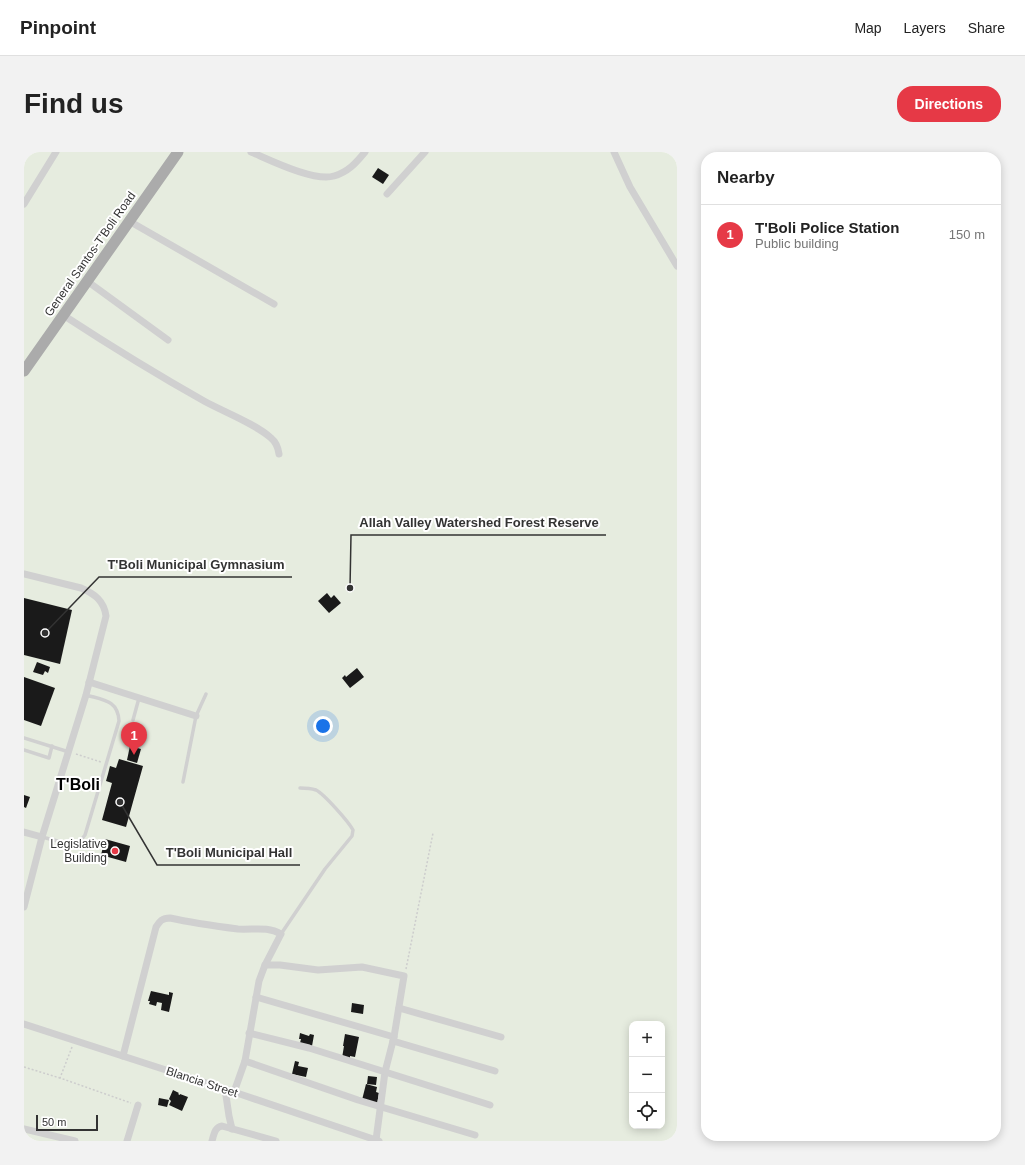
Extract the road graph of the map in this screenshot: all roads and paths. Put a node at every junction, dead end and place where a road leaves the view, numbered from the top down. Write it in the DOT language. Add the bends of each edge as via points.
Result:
graph roads {
  1 [pos="56,152"];
  2 [pos="178,152"];
  3 [pos="251,152"];
  4 [pos="365,152"];
  5 [pos="425,152"];
  6 [pos="614,152"];
  7 [pos="386,194"];
  8 [pos="24,204"];
  9 [pos="129,221"];
  10 [pos="677,266"];
  11 [pos="87,281"];
  12 [pos="274,304"];
  13 [pos="63,315"];
  14 [pos="168,340"];
  15 [pos="25,368"];
  16 [pos="279,454"];
  17 [pos="24,574"];
  18 [pos="89,682"];
  19 [pos="206,694"];
  20 [pos="86,695"];
  21 [pos="139,698"];
  22 [pos="196,716"];
  23 [pos="133,720"];
  24 [pos="24,738"];
  25 [pos="52,746"];
  26 [pos="24,750"];
  27 [pos="69,752"];
  28 [pos="106,763"];
  29 [pos="183,782"];
  30 [pos="300,788"];
  31 [pos="24,832"];
  32 [pos="433,833"];
  33 [pos="42,837"];
  34 [pos="24,907"];
  35 [pos="281,934"];
  36 [pos="265,965"];
  37 [pos="404,976"];
  38 [pos="256,997"];
  39 [pos="399,1008"];
  40 [pos="24,1024"];
  41 [pos="250,1033"];
  42 [pos="501,1036"];
  43 [pos="393,1039"];
  44 [pos="75,1041"];
  45 [pos="123,1056"];
  46 [pos="244,1061"];
  47 [pos="24,1067"];
  48 [pos="495,1071"];
  49 [pos="385,1072"];
  50 [pos="60,1078"];
  51 [pos="225,1089"];
  52 [pos="234,1092"];
  53 [pos="138,1105"];
  54 [pos="490,1105"];
  55 [pos="380,1106"];
  56 [pos="24,1129"];
  57 [pos="232,1129"];
  58 [pos="476,1134"];
  59 [pos="377,1140"];
  60 [pos="75,1141"];
  61 [pos="127,1141"];
  62 [pos="212,1141"];
  63 [pos="276,1141"];
  1 -- 8 [label="street"];
  2 -- 9 [label="main road, General Santos-T'Boli Road"];
  3 -- 4 [label="street" via="296,170 321,177 332,177 354,166"];
  5 -- 7 [label="street"];
  6 -- 10 [label="street" via="630,187"];
  9 -- 11 [label="main road, General Santos-T'Boli Road"];
  9 -- 12 [label="street"];
  11 -- 13 [label="main road, General Santos-T'Boli Road"];
  11 -- 14 [label="street"];
  13 -- 15 [label="main road, General Santos-T'Boli Road"];
  13 -- 16 [label="street" via="150,370 260,430 277,445"];
  17 -- 18 [label="street" via="81,588 95,595 101,602 106,616"];
  18 -- 20 [label="street"];
  18 -- 21 [label="street"];
  19 -- 22 [label="lane"];
  20 -- 27 [label="street"];
  20 -- 28 [label="lane" via="109,702 118,712 119,721"];
  21 -- 22 [label="street"];
  21 -- 23 [label="lane"];
  22 -- 29 [label="lane"];
  24 -- 25 [label="lane"];
  25 -- 26 [label="lane" via="49,758"];
  25 -- 27 [label="lane"];
  27 -- 28 [label="path"];
  27 -- 33 [label="street"];
  28 -- 33 [label="lane" via="85,835 81,840 73,845"];
  30 -- 35 [label="lane" via="317,791 353,830 352,836 325,869"];
  31 -- 33 [label="street"];
  32 -- 37 [label="path"];
  33 -- 34 [label="street"];
  35 -- 36 [label="street"];
  35 -- 45 [label="street" via="268,929 222,927 170,918 160,921"];
  36 -- 37 [label="street" via="318,970 362,967"];
  36 -- 38 [label="street"];
  37 -- 39 [label="street"];
  38 -- 41 [label="street"];
  38 -- 43 [label="street"];
  39 -- 42 [label="street"];
  39 -- 43 [label="street"];
  40 -- 44 [label="street, Blancia Street"];
  41 -- 46 [label="street"];
  41 -- 49 [label="street"];
  43 -- 48 [label="street"];
  43 -- 49 [label="street"];
  44 -- 45 [label="street, Blancia Street"];
  44 -- 50 [label="path"];
  45 -- 51 [label="street, Blancia Street"];
  46 -- 52 [label="street"];
  46 -- 55 [label="street"];
  47 -- 50 [label="path"];
  49 -- 54 [label="street"];
  49 -- 55 [label="street"];
  50 -- 53 [label="path"];
  51 -- 52 [label="street, Blancia Street"];
  51 -- 57 [label="street"];
  52 -- 59 [label="street, Blancia Street"];
  53 -- 61 [label="street"];
  55 -- 58 [label="street"];
  55 -- 59 [label="street"];
  56 -- 60 [label="street"];
  57 -- 62 [label="street" via="219,1127 215,1130"];
  57 -- 63 [label="street"];
}
